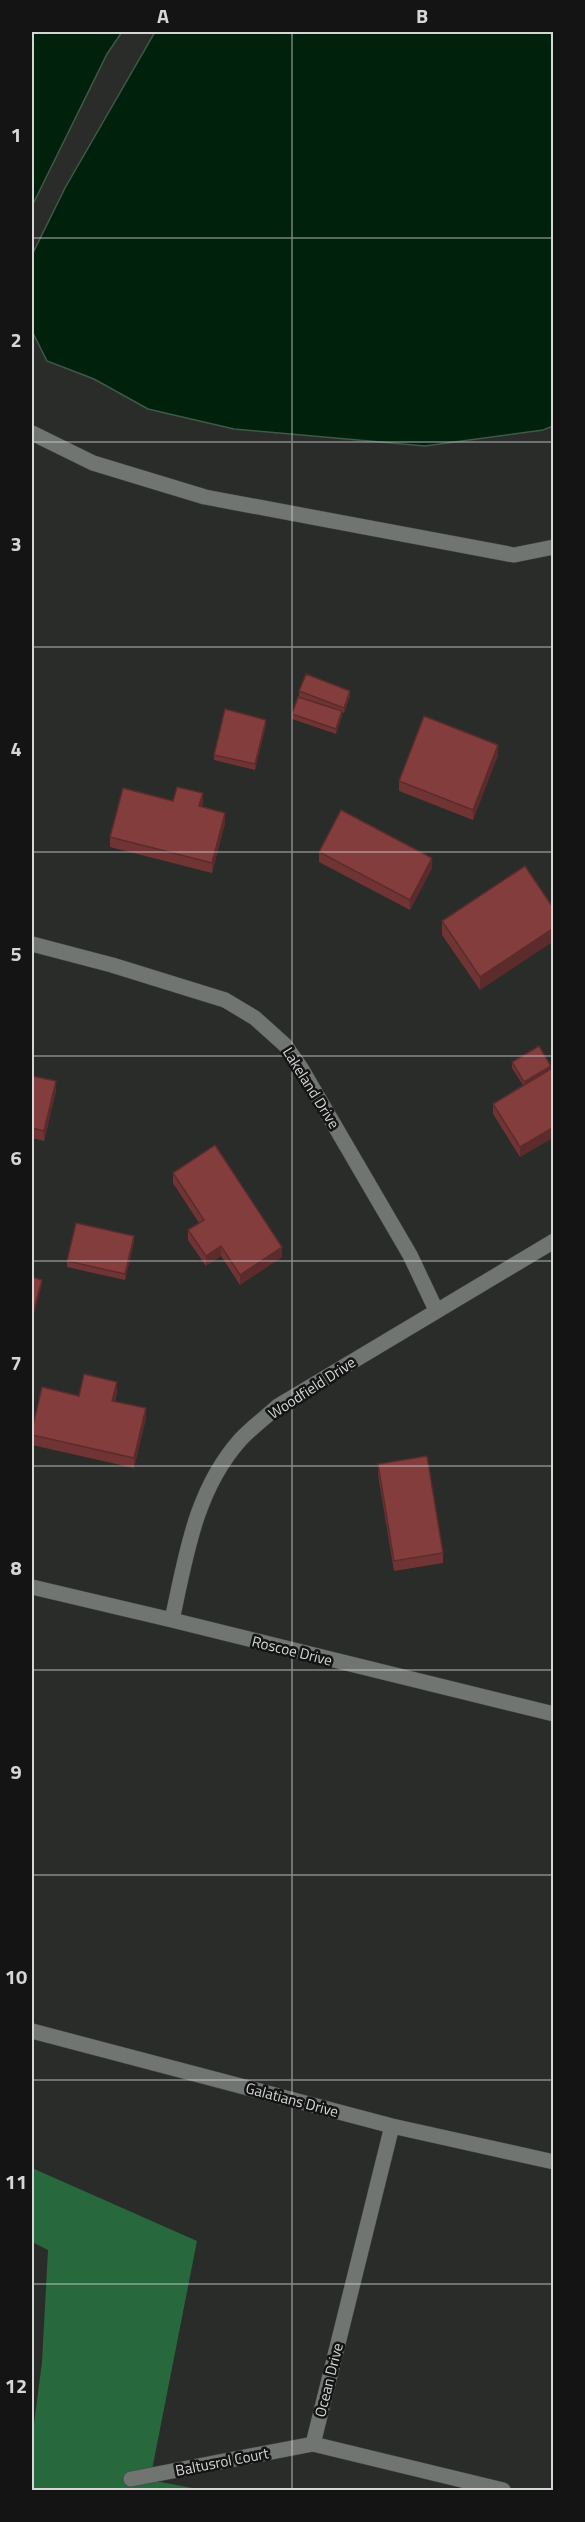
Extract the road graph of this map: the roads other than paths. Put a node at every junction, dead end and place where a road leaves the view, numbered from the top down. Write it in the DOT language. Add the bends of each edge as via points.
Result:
graph roads {
  1 [pos="32,433"];
  2 [pos="554,547"];
  3 [pos="32,944"];
  4 [pos="554,1241"];
  5 [pos="436,1310"];
  6 [pos="32,1587"];
  7 [pos="172,1620"];
  8 [pos="554,1714"];
  9 [pos="32,2031"];
  10 [pos="392,2126"];
  11 [pos="554,2162"];
  12 [pos="313,2444"];
  13 [pos="131,2479"];
  14 [pos="503,2490"];
  1 -- 2 [label="street" via="93,463 204,497 514,555"];
  3 -- 5 [label="street, Lakeland Drive" via="225,1000 262,1024 285,1045 301,1068 410,1255"];
  4 -- 5 [label="street, Woodfield Drive"];
  5 -- 7 [label="street, Woodfield Drive" via="278,1406 240,1440 199,1507"];
  6 -- 7 [label="street, Roscoe Drive"];
  7 -- 8 [label="street, Roscoe Drive"];
  9 -- 10 [label="street, Galatians Drive"];
  10 -- 11 [label="street, Galatians Drive"];
  10 -- 12 [label="street, Ocean Drive"];
  12 -- 13 [label="street, Baltusrol Court"];
  12 -- 14 [label="street"];
}
